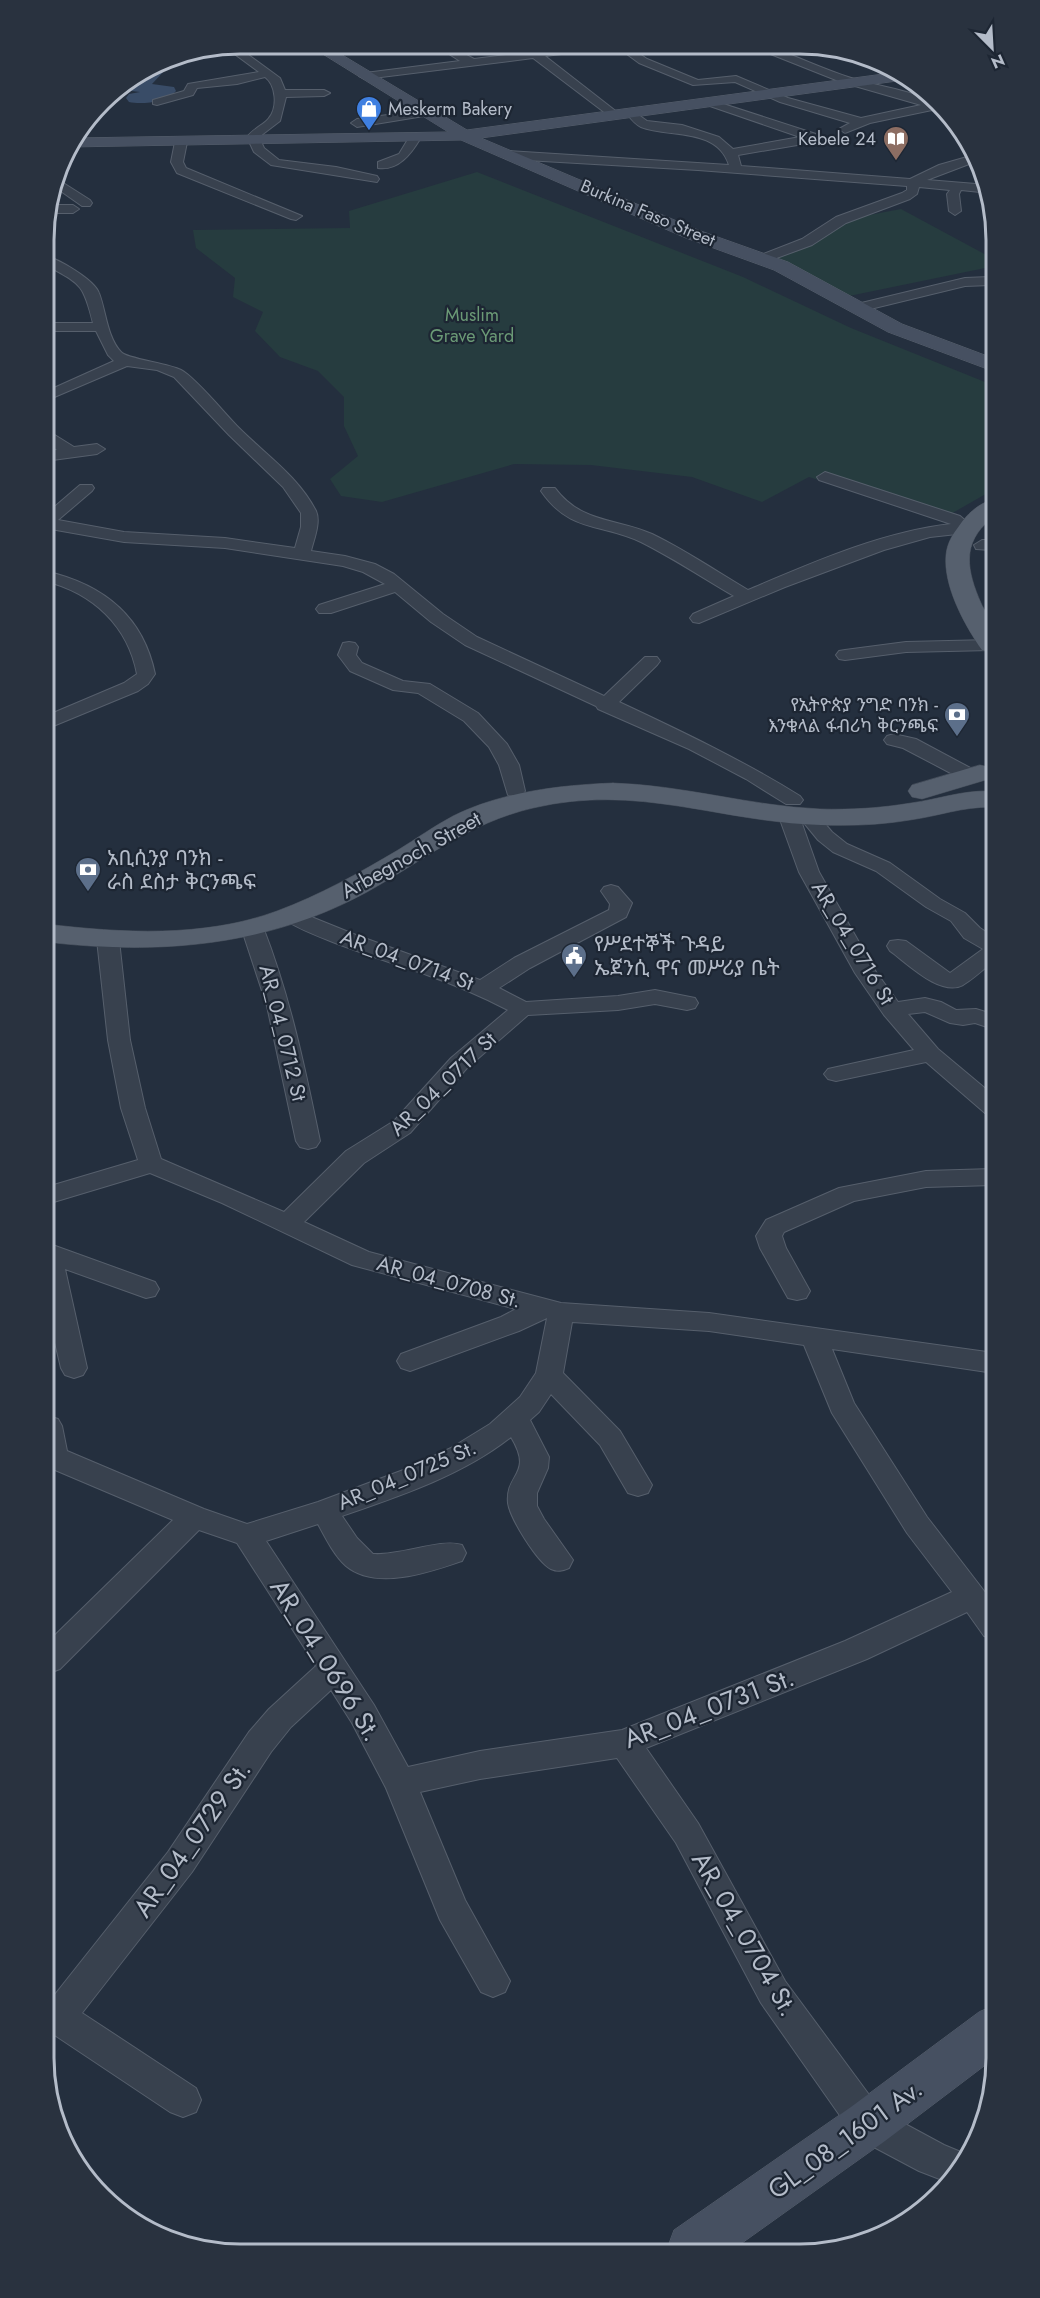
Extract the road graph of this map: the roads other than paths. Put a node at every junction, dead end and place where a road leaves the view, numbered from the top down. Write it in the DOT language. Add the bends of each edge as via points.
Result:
graph roads {
  1 [pos="240,54"];
  2 [pos="330,54"];
  3 [pos="456,54"];
  4 [pos="493,54"];
  5 [pos="535,54"];
  6 [pos="633,54"];
  7 [pos="728,54"];
  8 [pos="780,54"];
  9 [pos="489,60"];
  10 [pos="471,62"];
  11 [pos="733,70"];
  12 [pos="266,74"];
  13 [pos="365,76"];
  14 [pos="891,78"];
  15 [pos="854,83"];
  16 [pos="324,93"];
  17 [pos="280,94"];
  18 [pos="770,95"];
  19 [pos="922,101"];
  20 [pos="157,102"];
  21 [pos="711,103"];
  22 [pos="929,107"];
  23 [pos="426,112"];
  24 [pos="624,115"];
  25 [pos="860,122"];
  26 [pos="357,123"];
  27 [pos="843,130"];
  28 [pos="464,136"];
  29 [pos="414,139"];
  30 [pos="254,141"];
  31 [pos="181,142"];
  32 [pos="81,143"];
  33 [pos="731,153"];
  34 [pos="507,154"];
  35 [pos="968,160"];
  36 [pos="382,165"];
  37 [pos="736,169"];
  38 [pos="373,179"];
  39 [pos="913,182"];
  40 [pos="62,186"];
  41 [pos="958,186"];
  42 [pos="979,188"];
  43 [pos="86,204"];
  44 [pos="57,209"];
  45 [pos="73,209"];
  46 [pos="955,211"];
  47 [pos="296,216"];
  48 [pos="763,260"];
  49 [pos="54,264"];
  50 [pos="986,281"];
  51 [pos="858,308"];
  52 [pos="54,327"];
  53 [pos="101,327"];
  54 [pos="124,361"];
  55 [pos="986,363"];
  56 [pos="54,394"];
  57 [pos="54,440"];
  58 [pos="97,449"];
  59 [pos="70,452"];
  60 [pos="54,455"];
  61 [pos="825,477"];
  62 [pos="86,488"];
  63 [pos="549,491"];
  64 [pos="986,511"];
  65 [pos="54,515"];
  66 [pos="54,524"];
  67 [pos="966,528"];
  68 [pos="986,543"];
  69 [pos="302,555"];
  70 [pos="54,579"];
  71 [pos="984,581"];
  72 [pos="397,586"];
  73 [pos="746,596"];
  74 [pos="325,609"];
  75 [pos="699,618"];
  76 [pos="986,635"];
  77 [pos="986,645"];
  78 [pos="349,647"];
  79 [pos="845,655"];
  80 [pos="651,661"];
  81 [pos="605,705"];
  82 [pos="54,720"];
  83 [pos="894,740"];
  84 [pos="983,773"];
  85 [pos="515,791"];
  86 [pos="986,799"];
  87 [pos="796,810"];
  88 [pos="611,891"];
  89 [pos="54,916"];
  90 [pos="291,916"];
  91 [pos="252,927"];
  92 [pos="54,934"];
  93 [pos="108,940"];
  94 [pos="986,941"];
  95 [pos="898,945"];
  96 [pos="986,957"];
  97 [pos="484,987"];
  98 [pos="687,1003"];
  99 [pos="892,1010"];
  100 [pos="519,1012"];
  101 [pos="986,1020"];
  102 [pos="930,1054"];
  103 [pos="836,1074"];
  104 [pos="986,1102"];
  105 [pos="308,1141"];
  106 [pos="151,1164"];
  107 [pos="986,1177"];
  108 [pos="54,1194"];
  109 [pos="288,1224"];
  110 [pos="54,1254"];
  111 [pos="54,1280"];
  112 [pos="146,1289"];
  113 [pos="797,1292"];
  114 [pos="552,1310"];
  115 [pos="815,1339"];
  116 [pos="410,1361"];
  117 [pos="986,1362"];
  118 [pos="74,1368"];
  119 [pos="549,1375"];
  120 [pos="516,1420"];
  121 [pos="54,1456"];
  122 [pos="638,1485"];
  123 [pos="325,1511"];
  124 [pos="194,1516"];
  125 [pos="248,1535"];
  126 [pos="452,1552"];
  127 [pos="559,1560"];
  128 [pos="970,1597"];
  129 [pos="986,1617"];
  130 [pos="54,1655"];
  131 [pos="334,1668"];
  132 [pos="624,1743"];
  133 [pos="400,1783"];
  134 [pos="493,1981"];
  135 [pos="54,2015"];
  136 [pos="986,2036"];
  137 [pos="183,2100"];
  138 [pos="868,2124"];
  139 [pos="951,2166"];
  140 [pos="698,2244"];
  1 -- 12 [label="street"];
  2 -- 13 [label="main road, Burkina Faso Street"];
  3 -- 10 [label="street"];
  4 -- 9 [label="street"];
  5 -- 9 [label="street"];
  5 -- 24 [label="street"];
  6 -- 11 [label="street" via="697,83"];
  7 -- 11 [label="street"];
  8 -- 15 [label="street"];
  9 -- 10 [label="street"];
  10 -- 13 [label="street"];
  11 -- 18 [label="street"];
  12 -- 17 [label="street" via="276,80"];
  12 -- 20 [label="street" via="193,85 183,96"];
  13 -- 23 [label="main road, Burkina Faso Street"];
  14 -- 15 [label="main road"];
  15 -- 18 [label="main road"];
  15 -- 19 [label="street"];
  16 -- 17 [label="street"];
  17 -- 30 [label="street" via="274,121 255,134"];
  18 -- 21 [label="main road"];
  18 -- 25 [label="street"];
  21 -- 24 [label="main road"];
  21 -- 33 [label="street" via="815,137"];
  22 -- 25 [label="street"];
  23 -- 26 [label="street"];
  23 -- 28 [label="main road, Burkina Faso Street"];
  24 -- 28 [label="main road"];
  24 -- 33 [label="street" via="644,124 709,137"];
  25 -- 27 [label="street"];
  28 -- 29 [label="main road"];
  28 -- 34 [label="main road, Burkina Faso Street"];
  29 -- 30 [label="main road"];
  29 -- 36 [label="street" via="404,156"];
  30 -- 31 [label="main road"];
  30 -- 38 [label="street" via="267,157 286,166"];
  31 -- 32 [label="main road"];
  31 -- 47 [label="street" via="177,162 181,170"];
  33 -- 37 [label="street"];
  34 -- 37 [label="street"];
  34 -- 48 [label="main road, Burkina Faso Street" via="692,234"];
  35 -- 39 [label="street"];
  37 -- 39 [label="street"];
  39 -- 41 [label="street"];
  39 -- 48 [label="street" via="913,191 906,196 841,220 807,242"];
  40 -- 43 [label="street"];
  41 -- 42 [label="street"];
  41 -- 46 [label="street" via="953,194"];
  44 -- 45 [label="street"];
  48 -- 51 [label="main road, Burkina Faso Street" via="811,280"];
  49 -- 53 [label="street" via="87,286 95,299"];
  50 -- 51 [label="street" via="965,282"];
  51 -- 55 [label="main road, Burkina Faso Street" via="911,335"];
  52 -- 53 [label="street"];
  53 -- 54 [label="street" via="115,355"];
  54 -- 56 [label="street"];
  54 -- 69 [label="street" via="160,366 187,380 215,413 289,484 309,513"];
  57 -- 59 [label="street"];
  58 -- 59 [label="street"];
  59 -- 60 [label="street"];
  61 -- 67 [label="street" via="954,519"];
  62 -- 65 [label="street"];
  63 -- 73 [label="street" via="554,500 576,517 645,537"];
  64 -- 67 [label="main road"];
  66 -- 69 [label="street" via="124,537 197,540"];
  67 -- 73 [label="street" via="920,534 876,547"];
  67 -- 76 [label="main road" via="957,548 958,571"];
  68 -- 71 [label="main road" via="978,554"];
  69 -- 72 [label="street" via="369,568"];
  70 -- 82 [label="street" via="107,604 122,619 134,636 146,674 131,687"];
  72 -- 74 [label="street"];
  72 -- 81 [label="street" via="471,641"];
  73 -- 75 [label="street"];
  77 -- 79 [label="street" via="906,647"];
  78 -- 85 [label="street" via="347,655 356,667 400,686 423,688 471,717 502,752"];
  80 -- 81 [label="street"];
  81 -- 87 [label="street" via="714,754"];
  83 -- 84 [label="street"];
  84 -- 87 [label="main road, Arbegnoch Street" via="892,800"];
  85 -- 87 [label="main road, Arbegnoch Street" via="590,780 636,780"];
  85 -- 89 [label="main road, Arbegnoch Street" via="472,803 425,824 324,883 276,904 169,924 88,922"];
  86 -- 87 [label="main road, Arbegnoch Street" via="887,815"];
  87 -- 90 [label="main road, Arbegnoch Street" via="629,792 566,794 517,803 463,822 356,885"];
  87 -- 94 [label="street" via="840,848 884,867"];
  87 -- 99 [label="street, AR_04_0716 St" via="800,852 866,973"];
  88 -- 97 [label="street" via="621,903 619,913"];
  90 -- 91 [label="main road, Arbegnoch Street"];
  90 -- 97 [label="street, AR_04_0714 St"];
  91 -- 93 [label="main road, Arbegnoch Street" via="182,938"];
  91 -- 105 [label="street, AR_04_0712 St" via="267,962 285,1025"];
  92 -- 93 [label="main road, Arbegnoch Street"];
  93 -- 106 [label="street" via="119,1040 133,1108"];
  95 -- 96 [label="street" via="932,974 949,981"];
  97 -- 100 [label="street, AR_04_0714 St"];
  98 -- 100 [label="street" via="655,997"];
  99 -- 101 [label="street" via="925,1005 950,1016"];
  99 -- 102 [label="street, AR_04_0716 St"];
  100 -- 109 [label="street, AR_04_0717 St" via="459,1064 402,1127 355,1157"];
  102 -- 103 [label="street"];
  102 -- 104 [label="street, AR_04_0716 St"];
  106 -- 108 [label="street"];
  106 -- 109 [label="street, AR_04_0708 St."];
  107 -- 113 [label="street" via="926,1179 848,1194 775,1226 770,1236 773,1248"];
  109 -- 114 [label="street, AR_04_0708 St." via="361,1259"];
  110 -- 112 [label="street"];
  111 -- 118 [label="street"];
  114 -- 115 [label="street, AR_04_0708 St." via="709,1322"];
  114 -- 116 [label="street"];
  114 -- 119 [label="street, AR_04_0725 St."];
  115 -- 117 [label="street, AR_04_0708 St."];
  115 -- 128 [label="street" via="842,1406 917,1525"];
  119 -- 120 [label="street, AR_04_0725 St."];
  119 -- 122 [label="street" via="610,1438"];
  120 -- 123 [label="street, AR_04_0725 St." via="472,1450"];
  120 -- 127 [label="street" via="536,1464 522,1490 523,1506"];
  121 -- 124 [label="street"];
  123 -- 125 [label="street, AR_04_0725 St."];
  123 -- 126 [label="street" via="349,1549 366,1565 391,1566"];
  124 -- 125 [label="street"];
  124 -- 130 [label="street"];
  125 -- 131 [label="street, AR_04_0696 St."];
  128 -- 129 [label="street"];
  128 -- 132 [label="street, AR_04_0731 St." via="856,1650"];
  131 -- 133 [label="street, AR_04_0696 St."];
  131 -- 135 [label="street, AR_04_0729 St." via="260,1742 180,1862"];
  132 -- 133 [label="street, AR_04_0731 St." via="480,1765"];
  132 -- 138 [label="street, AR_04_0704 St." via="687,1833 773,1992"];
  133 -- 134 [label="street, AR_04_0696 St." via="453,1909"];
  135 -- 137 [label="street"];
  136 -- 138 [label="main road, GL_08_1601 Av."];
  138 -- 139 [label="street"];
  138 -- 140 [label="main road, GL_08_1601 Av."];
}
